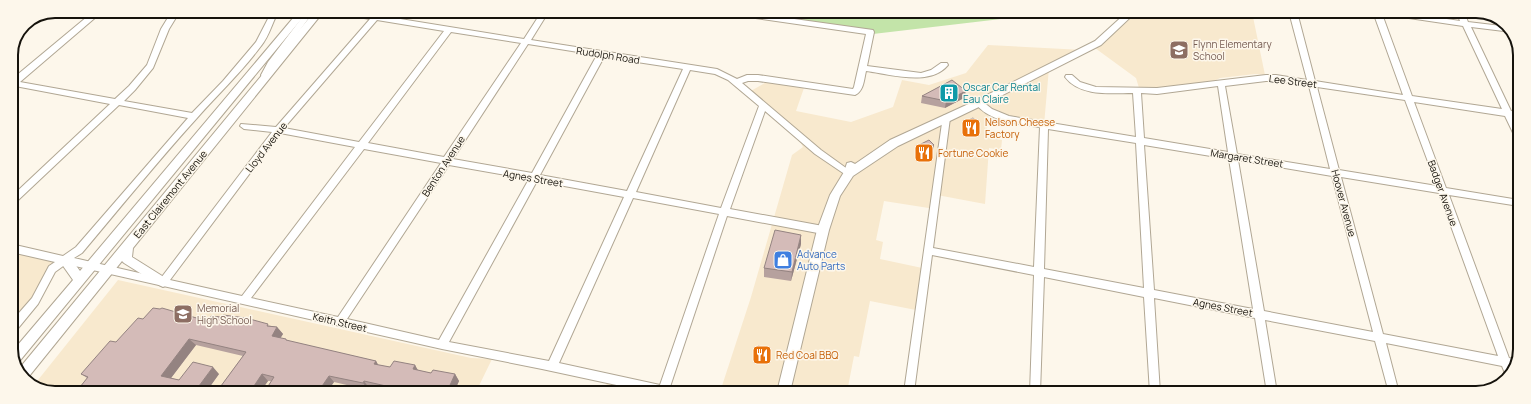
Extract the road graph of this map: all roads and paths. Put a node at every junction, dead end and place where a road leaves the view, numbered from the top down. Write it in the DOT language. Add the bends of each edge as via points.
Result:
graph roads {
  1 [pos="91,18"];
  2 [pos="172,18"];
  3 [pos="271,18"];
  4 [pos="296,18"];
  5 [pos="298,18"];
  6 [pos="306,18"];
  7 [pos="314,18"];
  8 [pos="375,18"];
  9 [pos="542,18"];
  10 [pos="771,18"];
  11 [pos="1125,18"];
  12 [pos="1295,18"];
  13 [pos="1379,18"];
  14 [pos="1424,18"];
  15 [pos="1462,18"];
  16 [pos="1465,24"];
  17 [pos="292,26"];
  18 [pos="1502,29"];
  19 [pos="448,30"];
  20 [pos="526,42"];
  21 [pos="602,54"];
  22 [pos="944,65"];
  23 [pos="688,67"];
  24 [pos="863,68"];
  25 [pos="1069,77"];
  26 [pos="18,79"];
  27 [pos="736,82"];
  28 [pos="1221,83"];
  29 [pos="1312,84"];
  30 [pos="18,85"];
  31 [pos="257,88"];
  32 [pos="1137,91"];
  33 [pos="1409,98"];
  34 [pos="117,102"];
  35 [pos="228,103"];
  36 [pos="979,103"];
  37 [pos="763,105"];
  38 [pos="1507,113"];
  39 [pos="1513,114"];
  40 [pos="194,116"];
  41 [pos="946,118"];
  42 [pos="1044,125"];
  43 [pos="1513,125"];
  44 [pos="244,126"];
  45 [pos="278,130"];
  46 [pos="1139,141"];
  47 [pos="360,147"];
  48 [pos="1234,156"];
  49 [pos="445,162"];
  50 [pos="849,173"];
  51 [pos="1336,173"];
  52 [pos="534,178"];
  53 [pos="1442,190"];
  54 [pos="18,195"];
  55 [pos="631,195"];
  56 [pos="1513,202"];
  57 [pos="724,212"];
  58 [pos="822,230"];
  59 [pos="127,246"];
  60 [pos="18,250"];
  61 [pos="929,251"];
  62 [pos="66,260"];
  63 [pos="90,266"];
  64 [pos="108,271"];
  65 [pos="1039,272"];
  66 [pos="79,280"];
  67 [pos="163,282"];
  68 [pos="1148,292"];
  69 [pos="244,300"];
  70 [pos="1259,315"];
  71 [pos="18,321"];
  72 [pos="340,322"];
  73 [pos="1379,338"];
  74 [pos="442,345"];
  75 [pos="18,353"];
  76 [pos="1505,362"];
  77 [pos="1510,363"];
  78 [pos="552,366"];
  79 [pos="1508,368"];
  80 [pos="25,370"];
  81 [pos="25,370"];
  82 [pos="644,386"];
  83 [pos="669,386"];
  84 [pos="784,386"];
  85 [pos="910,386"];
  86 [pos="1035,386"];
  87 [pos="1155,386"];
  88 [pos="1271,386"];
  89 [pos="1392,386"];
  1 -- 26 [label="street"];
  2 -- 34 [label="street" via="150,66"];
  3 -- 40 [label="street" via="259,44"];
  4 -- 17 [label="main road"];
  5 -- 17 [label="main road, East Clairemont Avenue"];
  6 -- 31 [label="street" via="271,64"];
  7 -- 31 [label="main road, East Clairemont Avenue"];
  8 -- 19 [label="street, Rudolph Road"];
  8 -- 45 [label="street, Lloyd Avenue"];
  9 -- 20 [label="street, Benton Avenue"];
  10 -- 24 [label="street" via="870,32"];
  11 -- 36 [label="main road" via="1098,43"];
  12 -- 29 [label="street, Hoover Avenue"];
  13 -- 33 [label="street, Badger Avenue"];
  14 -- 16 [label="street"];
  15 -- 16 [label="street"];
  16 -- 18 [label="street"];
  16 -- 38 [label="street"];
  17 -- 35 [label="main road, East Clairemont Avenue"];
  19 -- 20 [label="street, Rudolph Road"];
  19 -- 47 [label="street"];
  20 -- 21 [label="street, Rudolph Road"];
  20 -- 49 [label="street, Benton Avenue"];
  21 -- 23 [label="street, Rudolph Road"];
  21 -- 52 [label="street"];
  22 -- 24 [label="street" via="934,72 921,76"];
  23 -- 27 [label="street, Rudolph Road" via="717,72"];
  23 -- 55 [label="street"];
  24 -- 27 [label="street" via="855,92 752,77"];
  25 -- 32 [label="street, Lee Street" via="1080,85 1096,90"];
  27 -- 37 [label="street, Rudolph Road"];
  28 -- 29 [label="street, Lee Street" via="1266,78"];
  28 -- 32 [label="street, Lee Street" via="1172,90"];
  28 -- 48 [label="street"];
  29 -- 33 [label="street, Lee Street"];
  29 -- 51 [label="street, Hoover Avenue"];
  30 -- 34 [label="street"];
  31 -- 59 [label="main road, East Clairemont Avenue"];
  32 -- 46 [label="street"];
  33 -- 38 [label="street, Lee Street"];
  33 -- 53 [label="street, Badger Avenue"];
  34 -- 40 [label="street"];
  34 -- 54 [label="street"];
  35 -- 63 [label="main road, East Clairemont Avenue"];
  35 -- 64 [label="main road" via="218,122 106,262"];
  36 -- 41 [label="main road"];
  36 -- 42 [label="street, Margaret Street" via="997,116"];
  37 -- 50 [label="street, Rudolph Road" via="824,157"];
  37 -- 57 [label="street"];
  38 -- 39 [label="street, Lee Street"];
  38 -- 43 [label="street"];
  40 -- 62 [label="street" via="79,250"];
  41 -- 50 [label="main road" via="894,143"];
  41 -- 61 [label="street"];
  42 -- 46 [label="street, Margaret Street"];
  42 -- 65 [label="street"];
  44 -- 45 [label="street, Agnes Street"];
  45 -- 47 [label="street, Agnes Street"];
  45 -- 67 [label="street, Lloyd Avenue"];
  46 -- 48 [label="street, Margaret Street"];
  46 -- 68 [label="street"];
  47 -- 49 [label="street, Agnes Street"];
  47 -- 69 [label="street"];
  48 -- 51 [label="street, Margaret Street"];
  48 -- 70 [label="street"];
  49 -- 52 [label="street, Agnes Street"];
  49 -- 72 [label="street, Benton Avenue"];
  50 -- 58 [label="main road" via="835,195"];
  51 -- 53 [label="street, Margaret Street"];
  51 -- 73 [label="street, Hoover Avenue"];
  52 -- 55 [label="street, Agnes Street"];
  52 -- 74 [label="street"];
  53 -- 56 [label="street, Margaret Street"];
  53 -- 76 [label="street, Badger Avenue"];
  55 -- 57 [label="street, Agnes Street"];
  55 -- 78 [label="street"];
  57 -- 58 [label="street, Agnes Street"];
  57 -- 83 [label="street"];
  58 -- 84 [label="main road"];
  59 -- 64 [label="main road, East Clairemont Avenue"];
  59 -- 67 [label="main road" via="128,260"];
  60 -- 62 [label="street, Keith Street"];
  61 -- 65 [label="street, Agnes Street"];
  61 -- 85 [label="street"];
  62 -- 63 [label="street, Keith Street"];
  62 -- 66 [label="main road"];
  62 -- 71 [label="street" via="50,272 35,301"];
  63 -- 64 [label="street, Keith Street"];
  63 -- 66 [label="main road, East Clairemont Avenue"];
  63 -- 80 [label="main road" via="94,277 38,348"];
  64 -- 67 [label="street, Keith Street"];
  64 -- 81 [label="main road, East Clairemont Avenue"];
  65 -- 68 [label="street, Agnes Street"];
  65 -- 86 [label="street"];
  66 -- 75 [label="main road, East Clairemont Avenue"];
  67 -- 69 [label="street, Keith Street"];
  68 -- 70 [label="street, Agnes Street"];
  68 -- 87 [label="street"];
  69 -- 72 [label="street, Keith Street"];
  70 -- 73 [label="street, Agnes Street"];
  70 -- 88 [label="street"];
  72 -- 74 [label="street, Keith Street"];
  73 -- 76 [label="street, Agnes Street"];
  73 -- 89 [label="street, Hoover Avenue"];
  74 -- 78 [label="street, Keith Street"];
  76 -- 77 [label="street, Agnes Street"];
  76 -- 79 [label="street, Badger Avenue"];
  78 -- 82 [label="street, Keith Street"];
}
